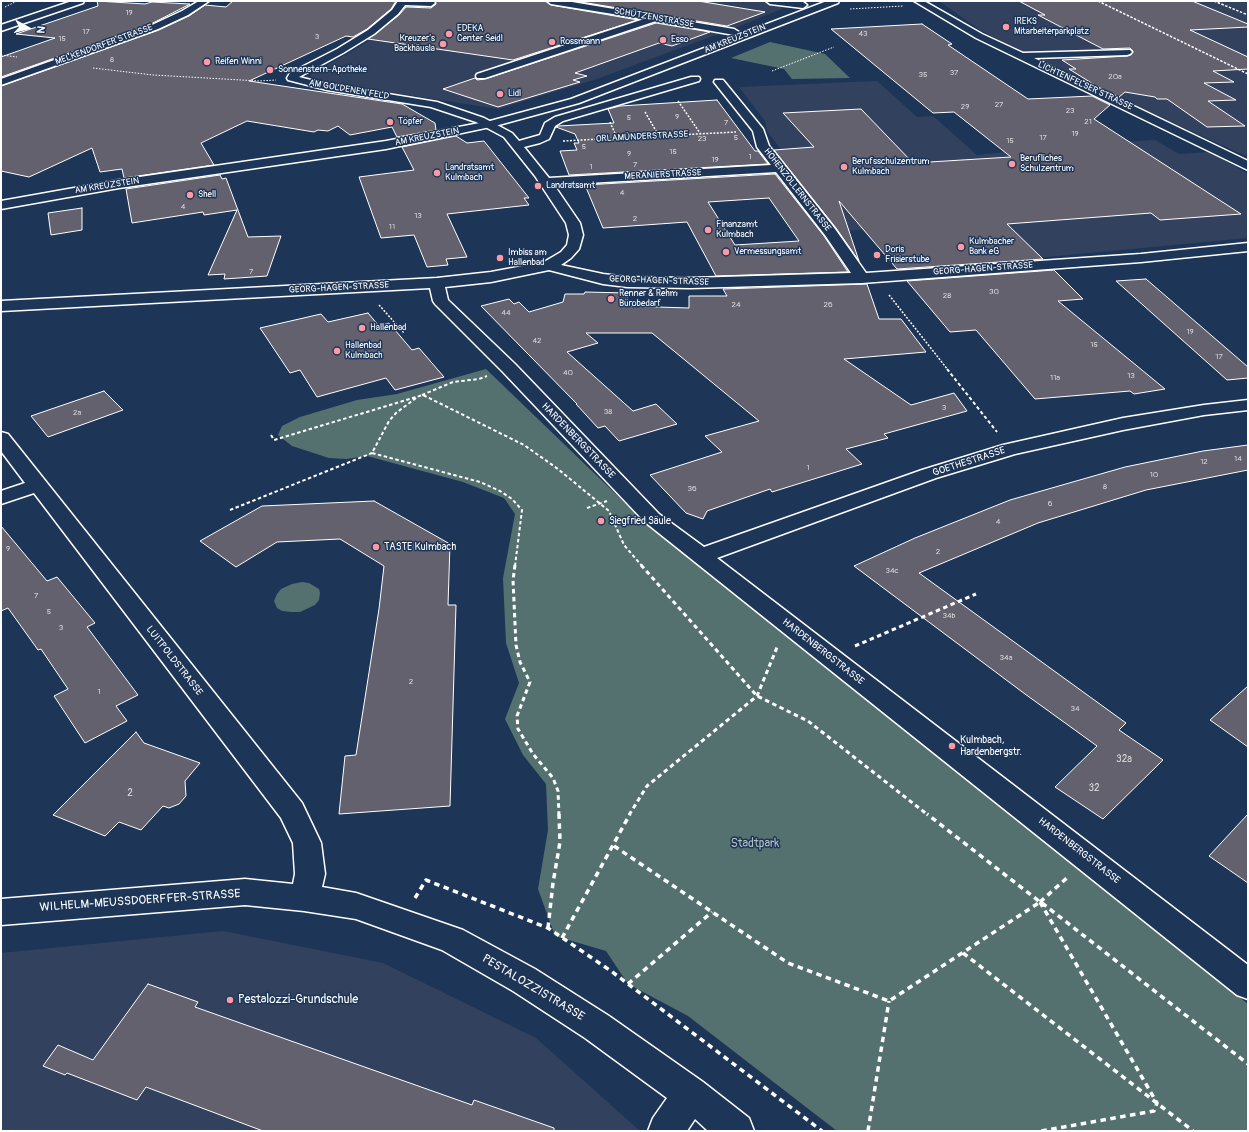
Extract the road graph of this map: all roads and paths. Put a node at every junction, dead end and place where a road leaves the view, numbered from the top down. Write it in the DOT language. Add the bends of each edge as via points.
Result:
graph roads {
  1 [pos="17,1"];
  2 [pos="80,1"];
  3 [pos="205,1"];
  4 [pos="550,1"];
  5 [pos="770,1"];
  6 [pos="835,1"];
  7 [pos="403,2"];
  8 [pos="431,3"];
  9 [pos="922,3"];
  10 [pos="815,4"];
  11 [pos="803,5"];
  12 [pos="1,9"];
  13 [pos="657,18"];
  14 [pos="363,26"];
  15 [pos="376,27"];
  16 [pos="1,28"];
  17 [pos="734,32"];
  18 [pos="979,36"];
  19 [pos="834,47"];
  20 [pos="981,49"];
  21 [pos="1127,52"];
  22 [pos="1022,56"];
  23 [pos="92,68"];
  24 [pos="772,71"];
  25 [pos="481,76"];
  26 [pos="292,78"];
  27 [pos="695,79"];
  28 [pos="1,82"];
  29 [pos="719,82"];
  30 [pos="668,87"];
  31 [pos="637,97"];
  32 [pos="1113,112"];
  33 [pos="485,122"];
  34 [pos="758,131"];
  35 [pos="701,134"];
  36 [pos="659,136"];
  37 [pos="521,144"];
  38 [pos="1215,148"];
  39 [pos="1248,166"];
  40 [pos="780,168"];
  41 [pos="546,182"];
  42 [pos="1,200"];
  43 [pos="1,205"];
  44 [pos="1248,247"];
  45 [pos="549,266"];
  46 [pos="868,278"];
  47 [pos="437,283"];
  48 [pos="362,287"];
  49 [pos="1,306"];
  50 [pos="404,333"];
  51 [pos="509,368"];
  52 [pos="423,395"];
  53 [pos="1248,405"];
  54 [pos="271,435"];
  55 [pos="1,438"];
  56 [pos="1010,448"];
  57 [pos="372,453"];
  58 [pos="38,485"];
  59 [pos="1,498"];
  60 [pos="230,510"];
  61 [pos="701,556"];
  62 [pos="976,594"];
  63 [pos="787,623"];
  64 [pos="829,656"];
  65 [pos="757,696"];
  66 [pos="614,846"];
  67 [pos="1089,859"];
  68 [pos="304,898"];
  69 [pos="1040,902"];
  70 [pos="1,912"];
  71 [pos="712,912"];
  72 [pos="402,922"];
  73 [pos="548,928"];
  74 [pos="562,938"];
  75 [pos="963,953"];
  76 [pos="628,984"];
  77 [pos="1248,984"];
  78 [pos="889,1001"];
  79 [pos="1248,1064"];
  80 [pos="691,1094"];
  81 [pos="1157,1103"];
  82 [pos="666,1131"];
  83 [pos="736,1131"];
  84 [pos="822,1131"];
  85 [pos="868,1131"];
  86 [pos="1041,1131"];
  87 [pos="1193,1131"];
  1 -- 12 [label="path"];
  2 -- 16 [label="street"];
  3 -- 28 [label="street, MELKENDORFER STRASSE" via="155,27"];
  4 -- 13 [label="street, SCHÜTZENSTRASSE"];
  5 -- 11 [label="street"];
  6 -- 10 [label="street, AM KREUZSTEIN"];
  7 -- 8 [label="street"];
  7 -- 15 [label="street, AM GOLDENEN FELD"];
  9 -- 10 [label="path" via="845,9"];
  9 -- 18 [label="street, LICHTENFELSER STRASSE"];
  10 -- 11 [label="street, AM KREUZSTEIN"];
  10 -- 33 [label="street, AM KREUZSTEIN" via="590,95 531,114"];
  11 -- 17 [label="street, AM KREUZSTEIN"];
  13 -- 17 [label="street, SCHÜTZENSTRASSE"];
  13 -- 25 [label="street"];
  14 -- 15 [label="street"];
  15 -- 26 [label="street, AM GOLDENEN FELD" via="340,52"];
  17 -- 33 [label="street, AM KREUZSTEIN" via="604,82"];
  18 -- 20 [label="street" via="962,37"];
  18 -- 22 [label="street, LICHTENFELSER STRASSE"];
  19 -- 24 [label="path"];
  21 -- 22 [label="street"];
  22 -- 38 [label="street, LICHTENFELSER STRASSE"];
  23 -- 26 [label="path" via="128,74 259,81"];
  26 -- 33 [label="street, AM GOLDENEN FELD" via="327,87 432,104"];
  27 -- 30 [label="street"];
  29 -- 34 [label="street, HOHENZOLLERNSTRASSE"];
  30 -- 31 [label="street"];
  30 -- 35 [label="path"];
  31 -- 36 [label="path"];
  31 -- 37 [label="street" via="559,119 549,125 550,128 544,137"];
  32 -- 38 [label="street" via="1197,150"];
  33 -- 37 [label="street, AM GOLDENEN FELD"];
  33 -- 42 [label="street, AM KREUZSTEIN" via="118,178"];
  33 -- 43 [label="street, AM KREUZSTEIN" via="386,145 119,184"];
  34 -- 35 [label="path, ORLAMÜNDERSTRASSE"];
  34 -- 40 [label="street, HOHENZOLLERNSTRASSE" via="763,147"];
  35 -- 36 [label="path, ORLAMÜNDERSTRASSE"];
  36 -- 37 [label="path, ORLAMÜNDERSTRASSE"];
  37 -- 41 [label="street, AM GOLDENEN FELD"];
  38 -- 39 [label="street, LICHTENFELSER STRASSE"];
  40 -- 41 [label="street, MERANIERSTRASSE"];
  40 -- 46 [label="street, HOHENZOLLERNSTRASSE"];
  41 -- 45 [label="street, AM GOLDENEN FELD" via="573,223 576,235 574,246 566,255"];
  44 -- 46 [label="street, GEORG-HAGEN-STRASSE" via="1141,258"];
  45 -- 46 [label="street, GEORG-HAGEN-STRASSE" via="627,282 691,283"];
  45 -- 47 [label="street, GEORG-HAGEN-STRASSE" via="490,277"];
  46 -- 56 [label="path"];
  47 -- 48 [label="street, GEORG-HAGEN-STRASSE"];
  47 -- 51 [label="street, HARDENBERGSTRASSE" via="442,301"];
  48 -- 49 [label="street, GEORG-HAGEN-STRASSE"];
  48 -- 50 [label="path"];
  51 -- 52 [label="path" via="479,380 453,382"];
  51 -- 61 [label="street, HARDENBERGSTRASSE" via="652,518"];
  52 -- 54 [label="path" via="274,440"];
  52 -- 57 [label="path" via="396,413"];
  52 -- 65 [label="path" via="524,445 609,511 624,545"];
  53 -- 56 [label="street, GOETHESTRASSE" via="1130,423"];
  55 -- 58 [label="street, LUITPOLDSTRASSE"];
  56 -- 61 [label="street, GOETHESTRASSE" via="929,474"];
  57 -- 60 [label="path"];
  57 -- 73 [label="path" via="480,482 500,491 522,510 513,580 516,645 520,662 530,682 517,716 518,729 533,754 553,778 558,791 560,842"];
  58 -- 59 [label="street"];
  58 -- 68 [label="street, LUITPOLDSTRASSE" via="292,811 307,843 310,874"];
  61 -- 63 [label="street, HARDENBERGSTRASSE"];
  62 -- 64 [label="path"];
  63 -- 64 [label="street, HARDENBERGSTRASSE"];
  63 -- 65 [label="path"];
  64 -- 67 [label="street, HARDENBERGSTRASSE"];
  65 -- 66 [label="path" via="647,786"];
  65 -- 69 [label="path" via="808,721"];
  66 -- 71 [label="path"];
  66 -- 74 [label="path"];
  67 -- 69 [label="path"];
  67 -- 77 [label="street, HARDENBERGSTRASSE"];
  68 -- 70 [label="street, WILHELM-MEUSSDOERFFER-STRASSE" via="245,892"];
  68 -- 72 [label="street, PESTALOZZISTRASSE" via="356,906"];
  69 -- 75 [label="path"];
  69 -- 79 [label="path"];
  69 -- 81 [label="path"];
  71 -- 76 [label="path"];
  71 -- 78 [label="path" via="788,963"];
  72 -- 73 [label="path" via="426,880"];
  72 -- 80 [label="street, PESTALOZZISTRASSE" via="452,940 524,980 597,1027"];
  73 -- 74 [label="path"];
  74 -- 76 [label="path"];
  75 -- 78 [label="path"];
  75 -- 81 [label="path"];
  76 -- 84 [label="path"];
  78 -- 85 [label="path"];
  80 -- 82 [label="street"];
  80 -- 83 [label="street, PESTALOZZISTRASSE"];
  81 -- 86 [label="path" via="1154,1111"];
  81 -- 87 [label="path"];
}
